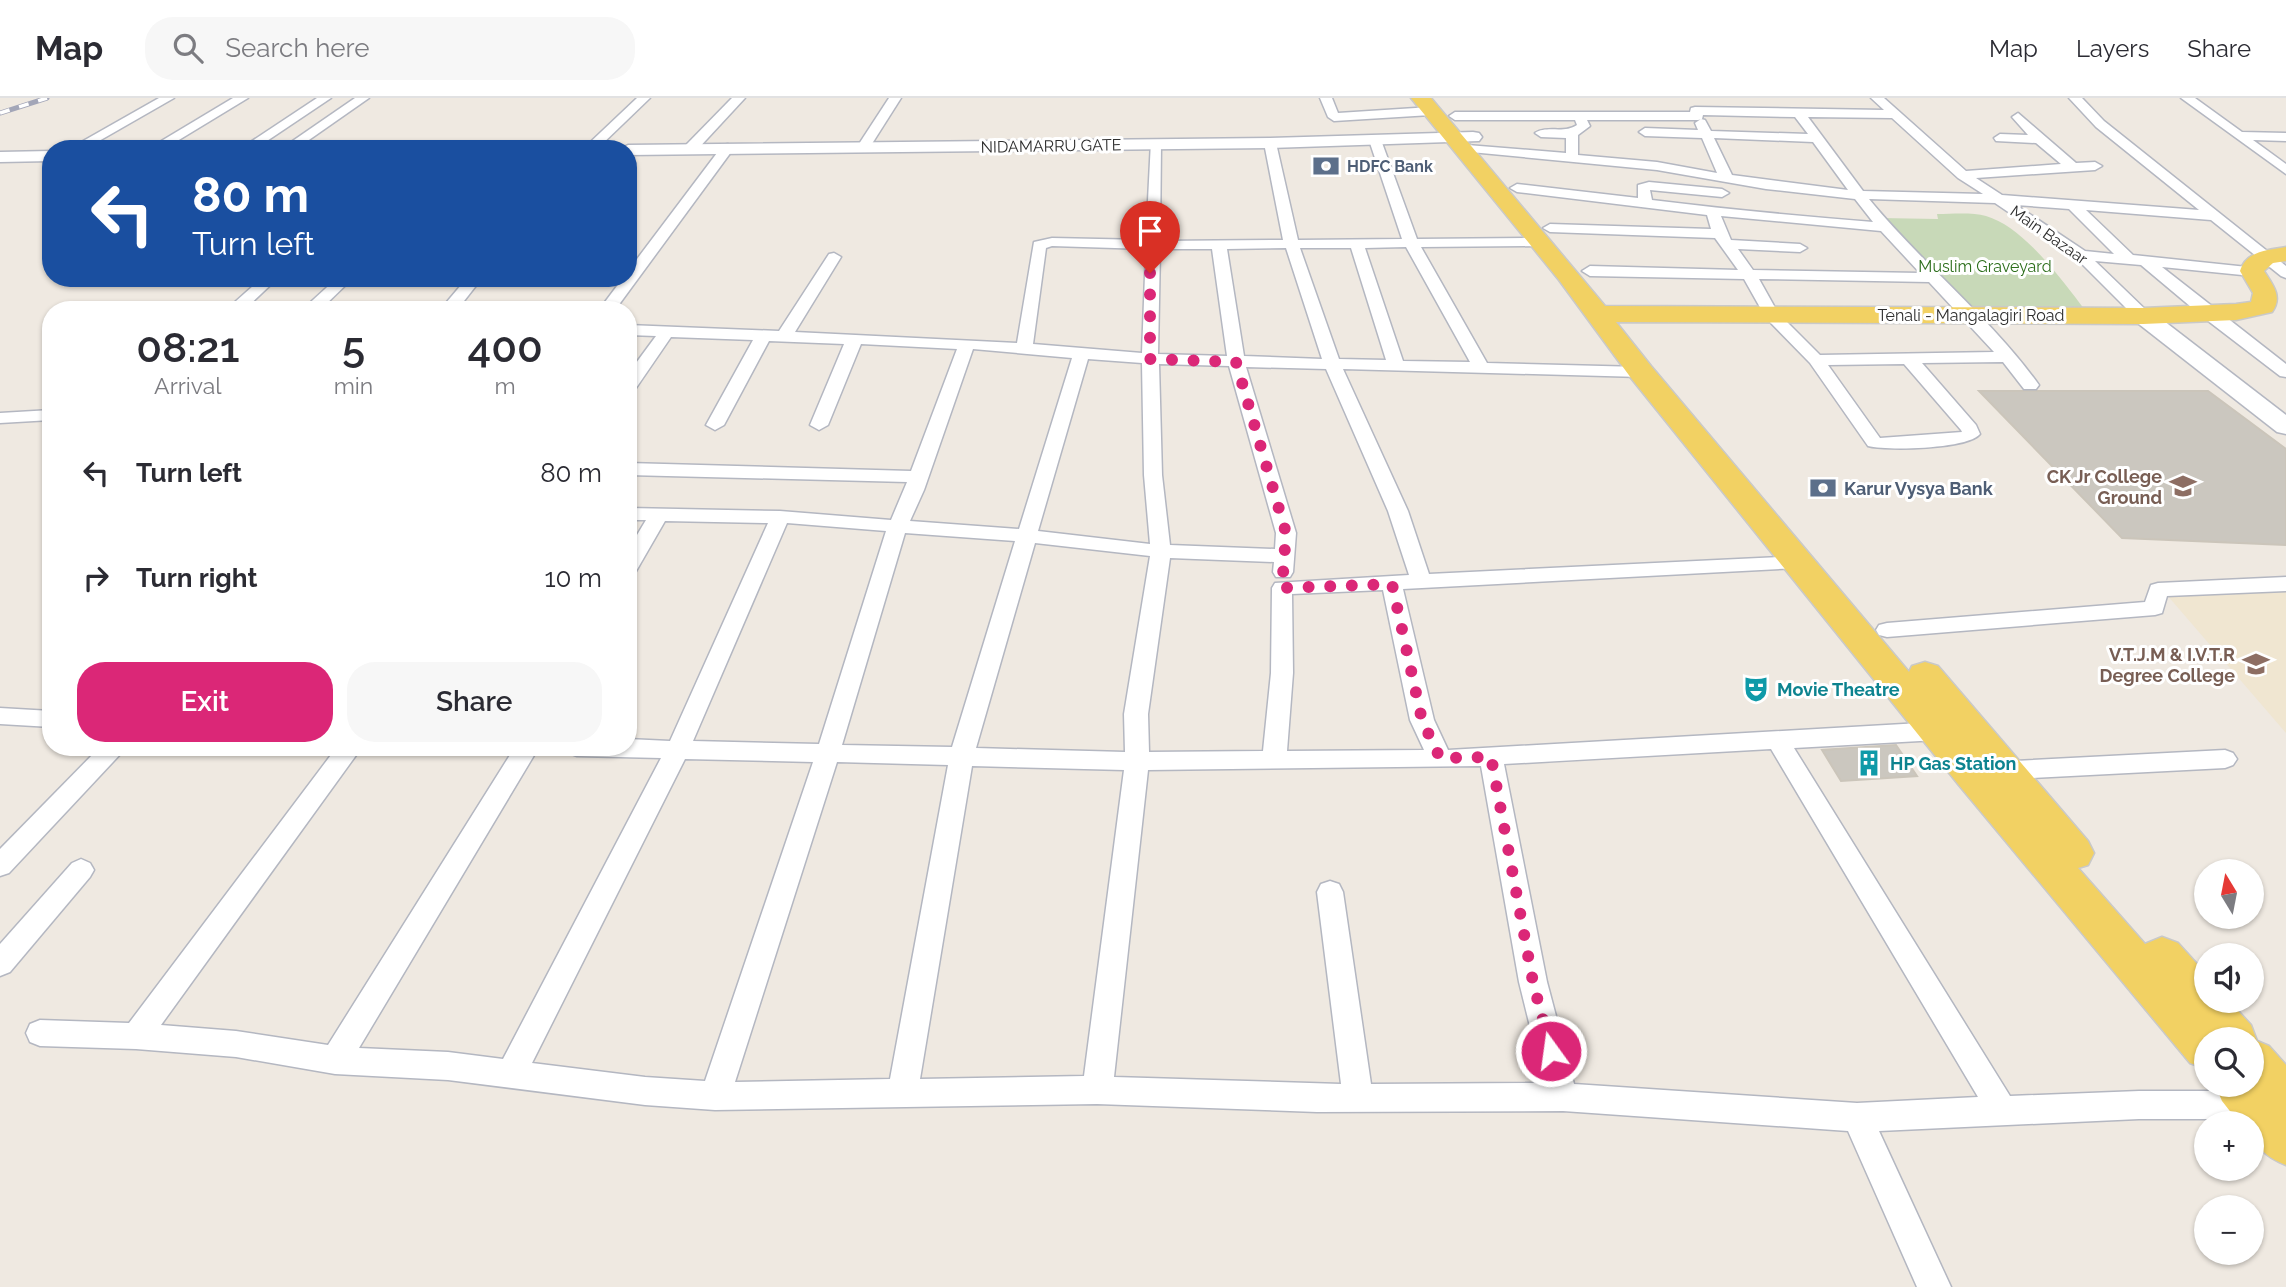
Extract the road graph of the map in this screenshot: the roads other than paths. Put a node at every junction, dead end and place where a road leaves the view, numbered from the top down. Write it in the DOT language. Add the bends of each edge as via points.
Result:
graph roads {
  1 [pos="168,98"];
  2 [pos="242,98"];
  3 [pos="325,98"];
  4 [pos="363,98"];
  5 [pos="644,98"];
  6 [pos="739,98"];
  7 [pos="895,98"];
  8 [pos="1326,98"];
  9 [pos="1689,98"];
  10 [pos="1877,98"];
  11 [pos="2075,98"];
  12 [pos="2186,98"];
  13 [pos="1697,113"];
  14 [pos="1799,113"];
  15 [pos="1579,114"];
  16 [pos="1896,114"];
  17 [pos="2018,117"];
  18 [pos="1452,124"];
  19 [pos="1645,132"];
  20 [pos="1704,132"];
  21 [pos="1541,133"];
  22 [pos="1572,134"];
  23 [pos="2239,136"];
  24 [pos="2286,137"];
  25 [pos="1818,138"];
  26 [pos="2000,138"];
  27 [pos="2039,139"];
  28 [pos="91,140"];
  29 [pos="170,140"];
  30 [pos="260,140"];
  31 [pos="300,140"];
  32 [pos="599,140"];
  33 [pos="1375,140"];
  34 [pos="1270,143"];
  35 [pos="1155,145"];
  36 [pos="863,147"];
  37 [pos="2254,147"];
  38 [pos="728,148"];
  39 [pos="2286,148"];
  40 [pos="690,149"];
  41 [pos="637,150"];
  42 [pos="42,156"];
  43 [pos="0,157"];
  44 [pos="1572,158"];
  45 [pos="2095,166"];
  46 [pos="2073,167"];
  47 [pos="2286,170"];
  48 [pos="1963,175"];
  49 [pos="1727,179"];
  50 [pos="1517,188"];
  51 [pos="1722,193"];
  52 [pos="1858,195"];
  53 [pos="1997,199"];
  54 [pos="1645,202"];
  55 [pos="1772,202"];
  56 [pos="2073,205"];
  57 [pos="1712,209"];
  58 [pos="2218,216"];
  59 [pos="1885,227"];
  60 [pos="1545,235"];
  61 [pos="1722,239"];
  62 [pos="1291,242"];
  63 [pos="1356,242"];
  64 [pos="1411,243"];
  65 [pos="1219,244"];
  66 [pos="1153,245"];
  67 [pos="1800,248"];
  68 [pos="2081,255"];
  69 [pos="834,257"];
  70 [pos="2136,259"];
  71 [pos="2273,264"];
  72 [pos="637,270"];
  73 [pos="1590,271"];
  74 [pos="1748,273"];
  75 [pos="1931,278"];
  76 [pos="261,287"];
  77 [pos="336,287"];
  78 [pos="467,287"];
  79 [pos="244,301"];
  80 [pos="320,301"];
  81 [pos="456,301"];
  82 [pos="1611,314"];
  83 [pos="1968,314"];
  84 [pos="2209,314"];
  85 [pos="1772,315"];
  86 [pos="2143,316"];
  87 [pos="637,330"];
  88 [pos="668,330"];
  89 [pos="764,335"];
  90 [pos="784,336"];
  91 [pos="855,338"];
  92 [pos="967,344"];
  93 [pos="1024,348"];
  94 [pos="1082,352"];
  95 [pos="2009,357"];
  96 [pos="1150,359"];
  97 [pos="1909,359"];
  98 [pos="1816,360"];
  99 [pos="1236,362"];
  100 [pos="1333,364"];
  101 [pos="1396,366"];
  102 [pos="1482,368"];
  103 [pos="1641,372"];
  104 [pos="2286,372"];
  105 [pos="637,374"];
  106 [pos="2030,385"];
  107 [pos="42,416"];
  108 [pos="0,418"];
  109 [pos="715,425"];
  110 [pos="819,425"];
  111 [pos="2286,427"];
  112 [pos="637,469"];
  113 [pos="918,477"];
  114 [pos="637,514"];
  115 [pos="659,515"];
  116 [pos="780,517"];
  117 [pos="897,527"];
  118 [pos="1025,536"];
  119 [pos="1161,551"];
  120 [pos="637,553"];
  121 [pos="1285,556"];
  122 [pos="1798,562"];
  123 [pos="1422,583"];
  124 [pos="1392,584"];
  125 [pos="2286,584"];
  126 [pos="1282,588"];
  127 [pos="1887,630"];
  128 [pos="0,716"];
  129 [pos="42,718"];
  130 [pos="1938,731"];
  131 [pos="1778,741"];
  132 [pos="637,749"];
  133 [pos="678,750"];
  134 [pos="828,753"];
  135 [pos="106,756"];
  136 [pos="343,756"];
  137 [pos="521,756"];
  138 [pos="961,757"];
  139 [pos="1491,757"];
  140 [pos="1274,758"];
  141 [pos="1440,758"];
  142 [pos="2225,758"];
  143 [pos="1137,761"];
  144 [pos="1988,772"];
  145 [pos="0,866"];
  146 [pos="81,870"];
  147 [pos="1330,892"];
  148 [pos="0,964"];
  149 [pos="2222,1027"];
  150 [pos="2194,1032"];
  151 [pos="40,1033"];
  152 [pos="136,1036"];
  153 [pos="335,1060"];
  154 [pos="511,1074"];
  155 [pos="1097,1090"];
  156 [pos="903,1093"];
  157 [pos="715,1096"];
  158 [pos="1358,1096"];
  159 [pos="1563,1097"];
  160 [pos="2194,1097"];
  161 [pos="2263,1097"];
  162 [pos="2003,1112"];
  163 [pos="1857,1117"];
  164 [pos="2286,1142"];
  165 [pos="1934,1287"];
  1 -- 28 [label="street"];
  2 -- 29 [label="street"];
  3 -- 30 [label="street"];
  4 -- 31 [label="street"];
  5 -- 32 [label="street"];
  6 -- 40 [label="street"];
  7 -- 36 [label="street"];
  8 -- 18 [label="street" via="1334,117"];
  9 -- 13 [label="street"];
  10 -- 16 [label="street, Main Bazaar"];
  11 -- 58 [label="street" via="2100,124"];
  12 -- 23 [label="street"];
  13 -- 14 [label="street"];
  13 -- 15 [label="street"];
  13 -- 20 [label="street"];
  14 -- 16 [label="street"];
  14 -- 25 [label="street"];
  15 -- 18 [label="street"];
  15 -- 22 [label="street" via="1584,125"];
  16 -- 48 [label="street, Main Bazaar"];
  17 -- 27 [label="street"];
  18 -- 33 [label="main road, NIDAMARRU GATE"];
  18 -- 44 [label="street"];
  18 -- 50 [label="main road"];
  18 -- 60 [label="main road"];
  19 -- 20 [label="street"];
  20 -- 25 [label="street"];
  20 -- 49 [label="street"];
  21 -- 22 [label="street"];
  22 -- 44 [label="street"];
  23 -- 24 [label="street"];
  23 -- 37 [label="street"];
  25 -- 52 [label="street"];
  26 -- 27 [label="street"];
  27 -- 46 [label="street"];
  33 -- 34 [label="main road, NIDAMARRU GATE"];
  33 -- 64 [label="street"];
  34 -- 35 [label="main road, NIDAMARRU GATE"];
  34 -- 62 [label="street"];
  35 -- 36 [label="main road, NIDAMARRU GATE"];
  35 -- 66 [label="street"];
  36 -- 38 [label="main road, NIDAMARRU GATE"];
  37 -- 39 [label="street"];
  37 -- 47 [label="street"];
  38 -- 40 [label="main road, NIDAMARRU GATE"];
  38 -- 72 [label="street"];
  40 -- 41 [label="main road, NIDAMARRU GATE"];
  42 -- 43 [label="main road"];
  44 -- 49 [label="street"];
  45 -- 46 [label="street"];
  46 -- 48 [label="street"];
  48 -- 53 [label="street, Main Bazaar"];
  49 -- 55 [label="street"];
  50 -- 54 [label="street"];
  50 -- 60 [label="main road"];
  51 -- 54 [label="street" via="1649,186 1643,188"];
  52 -- 53 [label="street"];
  52 -- 55 [label="street"];
  52 -- 59 [label="street"];
  53 -- 56 [label="street"];
  53 -- 68 [label="street, Main Bazaar"];
  54 -- 57 [label="street"];
  55 -- 57 [label="street"];
  55 -- 59 [label="street"];
  56 -- 58 [label="street"];
  56 -- 70 [label="street"];
  57 -- 61 [label="street"];
  58 -- 71 [label="street"];
  59 -- 75 [label="street"];
  60 -- 61 [label="street"];
  60 -- 64 [label="street"];
  60 -- 73 [label="main road"];
  60 -- 82 [label="main road"];
  61 -- 67 [label="street"];
  61 -- 74 [label="street"];
  62 -- 63 [label="street"];
  62 -- 65 [label="street"];
  62 -- 100 [label="street"];
  63 -- 64 [label="street"];
  63 -- 101 [label="street"];
  64 -- 102 [label="street"];
  65 -- 66 [label="street"];
  65 -- 99 [label="street"];
  66 -- 93 [label="street" via="1039,245"];
  66 -- 96 [label="street"];
  68 -- 70 [label="street"];
  68 -- 86 [label="street, Main Bazaar"];
  69 -- 90 [label="street"];
  70 -- 71 [label="street"];
  70 -- 84 [label="street"];
  71 -- 84 [label="main road, Tenali - Mangalagiri Road" via="2263,307"];
  73 -- 74 [label="street"];
  73 -- 82 [label="main road"];
  74 -- 75 [label="street"];
  74 -- 85 [label="street"];
  75 -- 83 [label="street"];
  76 -- 79 [label="street"];
  77 -- 80 [label="street"];
  78 -- 81 [label="street"];
  82 -- 85 [label="main road, Tenali - Mangalagiri Road"];
  82 -- 103 [label="main road"];
  82 -- 127 [label="main road"];
  83 -- 85 [label="main road, Tenali - Mangalagiri Road"];
  83 -- 86 [label="main road, Tenali - Mangalagiri Road"];
  83 -- 95 [label="street"];
  84 -- 86 [label="main road, Tenali - Mangalagiri Road"];
  84 -- 104 [label="street"];
  85 -- 98 [label="street"];
  86 -- 111 [label="main road, Main Bazaar"];
  87 -- 88 [label="street"];
  88 -- 89 [label="street"];
  88 -- 105 [label="street"];
  89 -- 90 [label="street"];
  89 -- 109 [label="street"];
  90 -- 91 [label="street"];
  91 -- 92 [label="street"];
  91 -- 110 [label="street"];
  92 -- 93 [label="street"];
  92 -- 113 [label="street"];
  93 -- 94 [label="street"];
  94 -- 96 [label="street"];
  94 -- 118 [label="street"];
  95 -- 97 [label="street"];
  95 -- 106 [label="street"];
  96 -- 99 [label="street"];
  96 -- 119 [label="street" via="1153,475"];
  97 -- 98 [label="street"];
  97 -- 98 [label="street" via="1971,434 1874,442"];
  99 -- 100 [label="street"];
  99 -- 121 [label="street" via="1286,533"];
  100 -- 101 [label="street"];
  100 -- 123 [label="street" via="1398,511"];
  101 -- 102 [label="street"];
  102 -- 103 [label="street"];
  103 -- 122 [label="main road"];
  107 -- 108 [label="street"];
  112 -- 113 [label="street"];
  113 -- 117 [label="street"];
  114 -- 115 [label="street"];
  115 -- 116 [label="street"];
  115 -- 120 [label="street"];
  116 -- 117 [label="street"];
  116 -- 133 [label="street"];
  117 -- 118 [label="street"];
  117 -- 134 [label="street"];
  118 -- 119 [label="street"];
  118 -- 138 [label="street"];
  119 -- 121 [label="street"];
  119 -- 143 [label="street" via="1136,714"];
  121 -- 126 [label="street"];
  122 -- 123 [label="street"];
  122 -- 130 [label="main road"];
  123 -- 124 [label="street"];
  124 -- 126 [label="street"];
  124 -- 141 [label="street" via="1422,720"];
  125 -- 127 [label="street" via="2158,590 2155,608 2112,614"];
  126 -- 140 [label="street" via="1282,673"];
  127 -- 144 [label="main road"];
  128 -- 129 [label="street"];
  130 -- 131 [label="street"];
  130 -- 144 [label="main road"];
  131 -- 139 [label="street"];
  131 -- 162 [label="street"];
  132 -- 133 [label="street"];
  133 -- 134 [label="street"];
  133 -- 154 [label="street"];
  134 -- 138 [label="street"];
  134 -- 157 [label="street"];
  135 -- 145 [label="street"];
  136 -- 152 [label="street"];
  137 -- 153 [label="street"];
  138 -- 143 [label="street"];
  138 -- 156 [label="street"];
  139 -- 141 [label="street"];
  139 -- 159 [label="street" via="1533,982"];
  140 -- 141 [label="street"];
  140 -- 143 [label="street"];
  142 -- 144 [label="street"];
  143 -- 155 [label="street"];
  144 -- 149 [label="main road"];
  144 -- 150 [label="main road"];
  146 -- 148 [label="street"];
  147 -- 158 [label="street"];
  151 -- 152 [label="street"];
  152 -- 153 [label="street" via="236,1044"];
  153 -- 154 [label="street"];
  154 -- 157 [label="street"];
  155 -- 156 [label="street"];
  155 -- 158 [label="street"];
  156 -- 157 [label="street"];
  158 -- 159 [label="street"];
  159 -- 163 [label="street"];
  160 -- 162 [label="street" via="2138,1105"];
  161 -- 164 [label="main road"];
  162 -- 163 [label="street"];
  163 -- 165 [label="street"];
}
